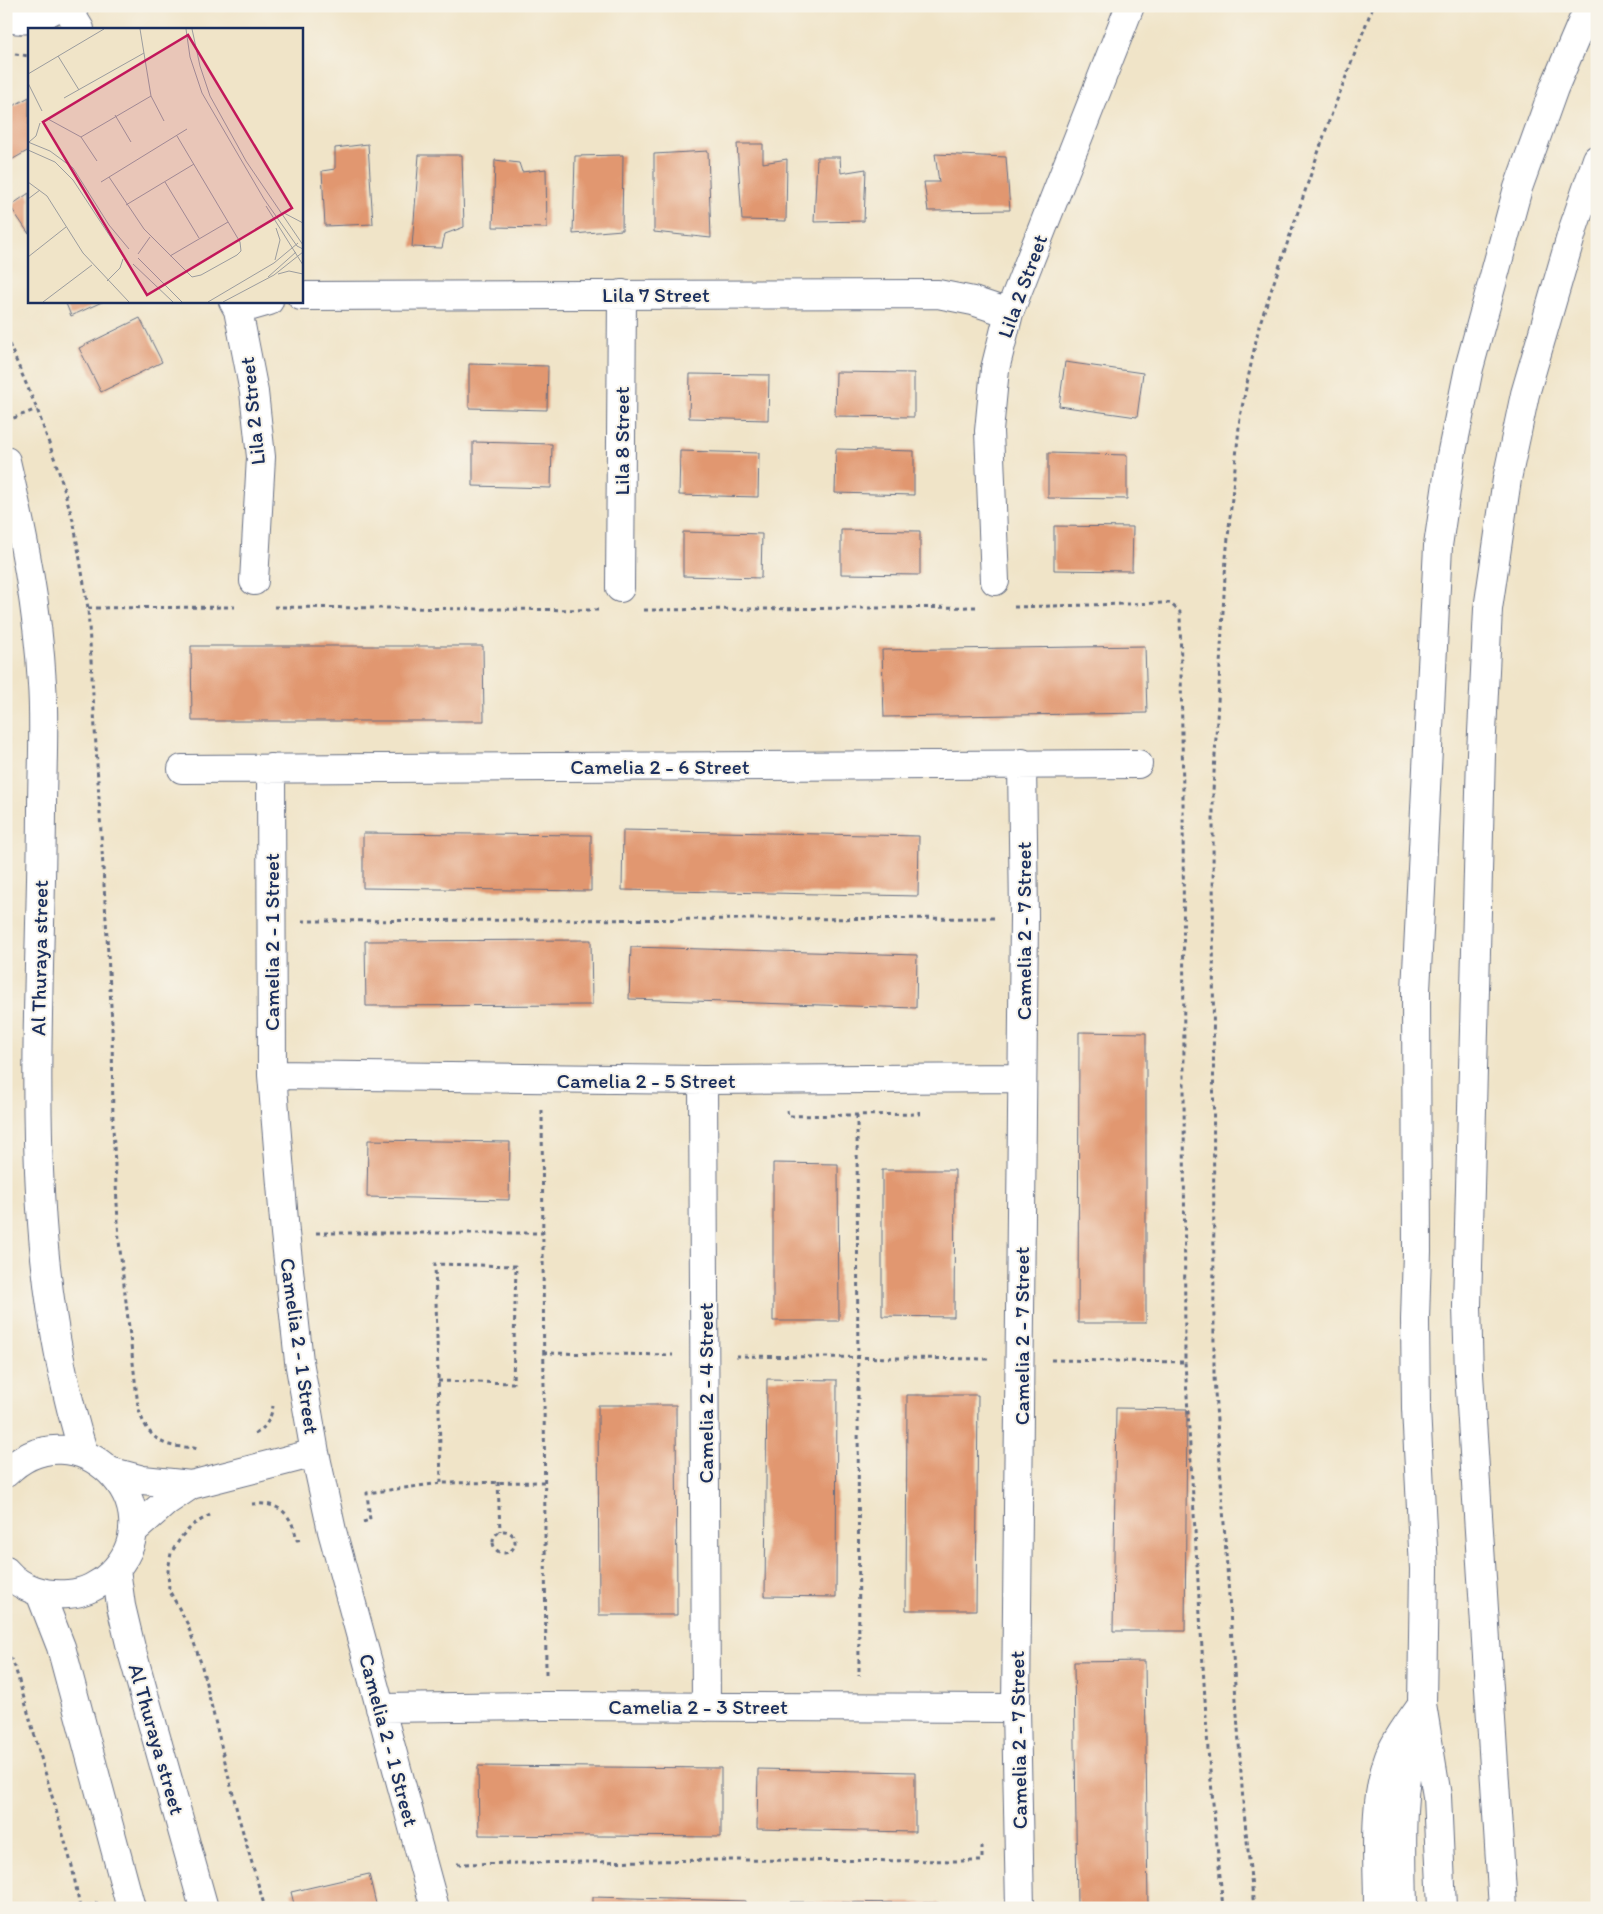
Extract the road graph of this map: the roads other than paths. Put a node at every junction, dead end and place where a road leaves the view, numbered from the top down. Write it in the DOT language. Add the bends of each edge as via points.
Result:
graph roads {
  1 [pos="59,6"];
  2 [pos="66,6"];
  3 [pos="1130,6"];
  4 [pos="1589,6"];
  5 [pos="6,17"];
  6 [pos="79,28"];
  7 [pos="1597,159"];
  8 [pos="622,294"];
  9 [pos="302,296"];
  10 [pos="262,302"];
  11 [pos="236,306"];
  12 [pos="1009,313"];
  13 [pos="6,461"];
  14 [pos="995,581"];
  15 [pos="254,582"];
  16 [pos="620,588"];
  17 [pos="1022,763"];
  18 [pos="1138,764"];
  19 [pos="271,768"];
  20 [pos="182,769"];
  21 [pos="272,1075"];
  22 [pos="1021,1078"];
  23 [pos="703,1080"];
  24 [pos="315,1453"];
  25 [pos="84,1454"];
  26 [pos="112,1472"];
  27 [pos="6,1473"];
  28 [pos="198,1483"];
  29 [pos="132,1530"];
  30 [pos="116,1569"];
  31 [pos="7,1573"];
  32 [pos="40,1593"];
  33 [pos="1422,1704"];
  34 [pos="706,1706"];
  35 [pos="380,1708"];
  36 [pos="1016,1708"];
  37 [pos="1502,1878"];
  38 [pos="131,1908"];
  39 [pos="204,1908"];
  40 [pos="435,1908"];
  41 [pos="1020,1908"];
  42 [pos="1378,1908"];
  43 [pos="1402,1908"];
  44 [pos="1442,1908"];
  45 [pos="1503,1908"];
  46 [pos="1515,1908"];
  1 -- 5 [label="street" via="48,14 30,19"];
  2 -- 6 [label="street"];
  3 -- 12 [label="street, Lila 2 Street"];
  4 -- 33 [label="street" via="1551,97 1508,223 1469,368 1451,456 1438,546 1416,991 1416,1408 1424,1569"];
  7 -- 37 [label="street" via="1568,244 1525,394 1507,479 1488,609 1481,753 1467,1306"];
  8 -- 9 [label="street, Lila 7 Street"];
  8 -- 12 [label="street, Lila 7 Street" via="938,294"];
  8 -- 16 [label="street, Lila 8 Street"];
  10 -- 11 [label="street"];
  11 -- 15 [label="street, Lila 2 Street" via="254,392 261,456"];
  12 -- 14 [label="street, Lila 2 Street" via="990,400"];
  13 -- 25 [label="street, Al Thuraya street" via="36,615 42,686 42,859 37,1031 41,1186 48,1275 63,1376"];
  17 -- 18 [label="street, Camelia 2 - 6 Street"];
  17 -- 19 [label="street, Camelia 2 - 6 Street"];
  17 -- 22 [label="street, Camelia 2 - 7 Street"];
  19 -- 20 [label="street, Camelia 2 - 6 Street"];
  19 -- 21 [label="street, Camelia 2 - 1 Street"];
  21 -- 23 [label="street, Camelia 2 - 5 Street"];
  21 -- 24 [label="street, Camelia 2 - 1 Street" via="299,1361"];
  22 -- 23 [label="street, Camelia 2 - 5 Street"];
  22 -- 36 [label="street, Camelia 2 - 7 Street"];
  23 -- 34 [label="street, Camelia 2 - 4 Street"];
  24 -- 28 [label="street"];
  24 -- 35 [label="street, Camelia 2 - 1 Street" via="332,1531"];
  25 -- 26 [label="street"];
  25 -- 27 [label="street" via="55,1450 40,1452"];
  26 -- 28 [label="street" via="151,1481"];
  26 -- 29 [label="street" via="129,1499"];
  28 -- 29 [label="street" via="167,1501"];
  29 -- 30 [label="street" via="130,1544"];
  30 -- 32 [label="street" via="104,1581 74,1594"];
  30 -- 39 [label="street, Al Thuraya street" via="131,1648"];
  31 -- 32 [label="street"];
  32 -- 38 [label="street" via="61,1647"];
  33 -- 42 [label="street" via="1390,1756 1382,1782"];
  33 -- 43 [label="street" via="1406,1765"];
  33 -- 44 [label="street" via="1437,1796"];
  34 -- 35 [label="street, Camelia 2 - 3 Street"];
  34 -- 36 [label="street, Camelia 2 - 3 Street"];
  35 -- 40 [label="street, Camelia 2 - 1 Street"];
  36 -- 41 [label="street, Camelia 2 - 7 Street"];
  37 -- 45 [label="street"];
  37 -- 46 [label="street"];
}
